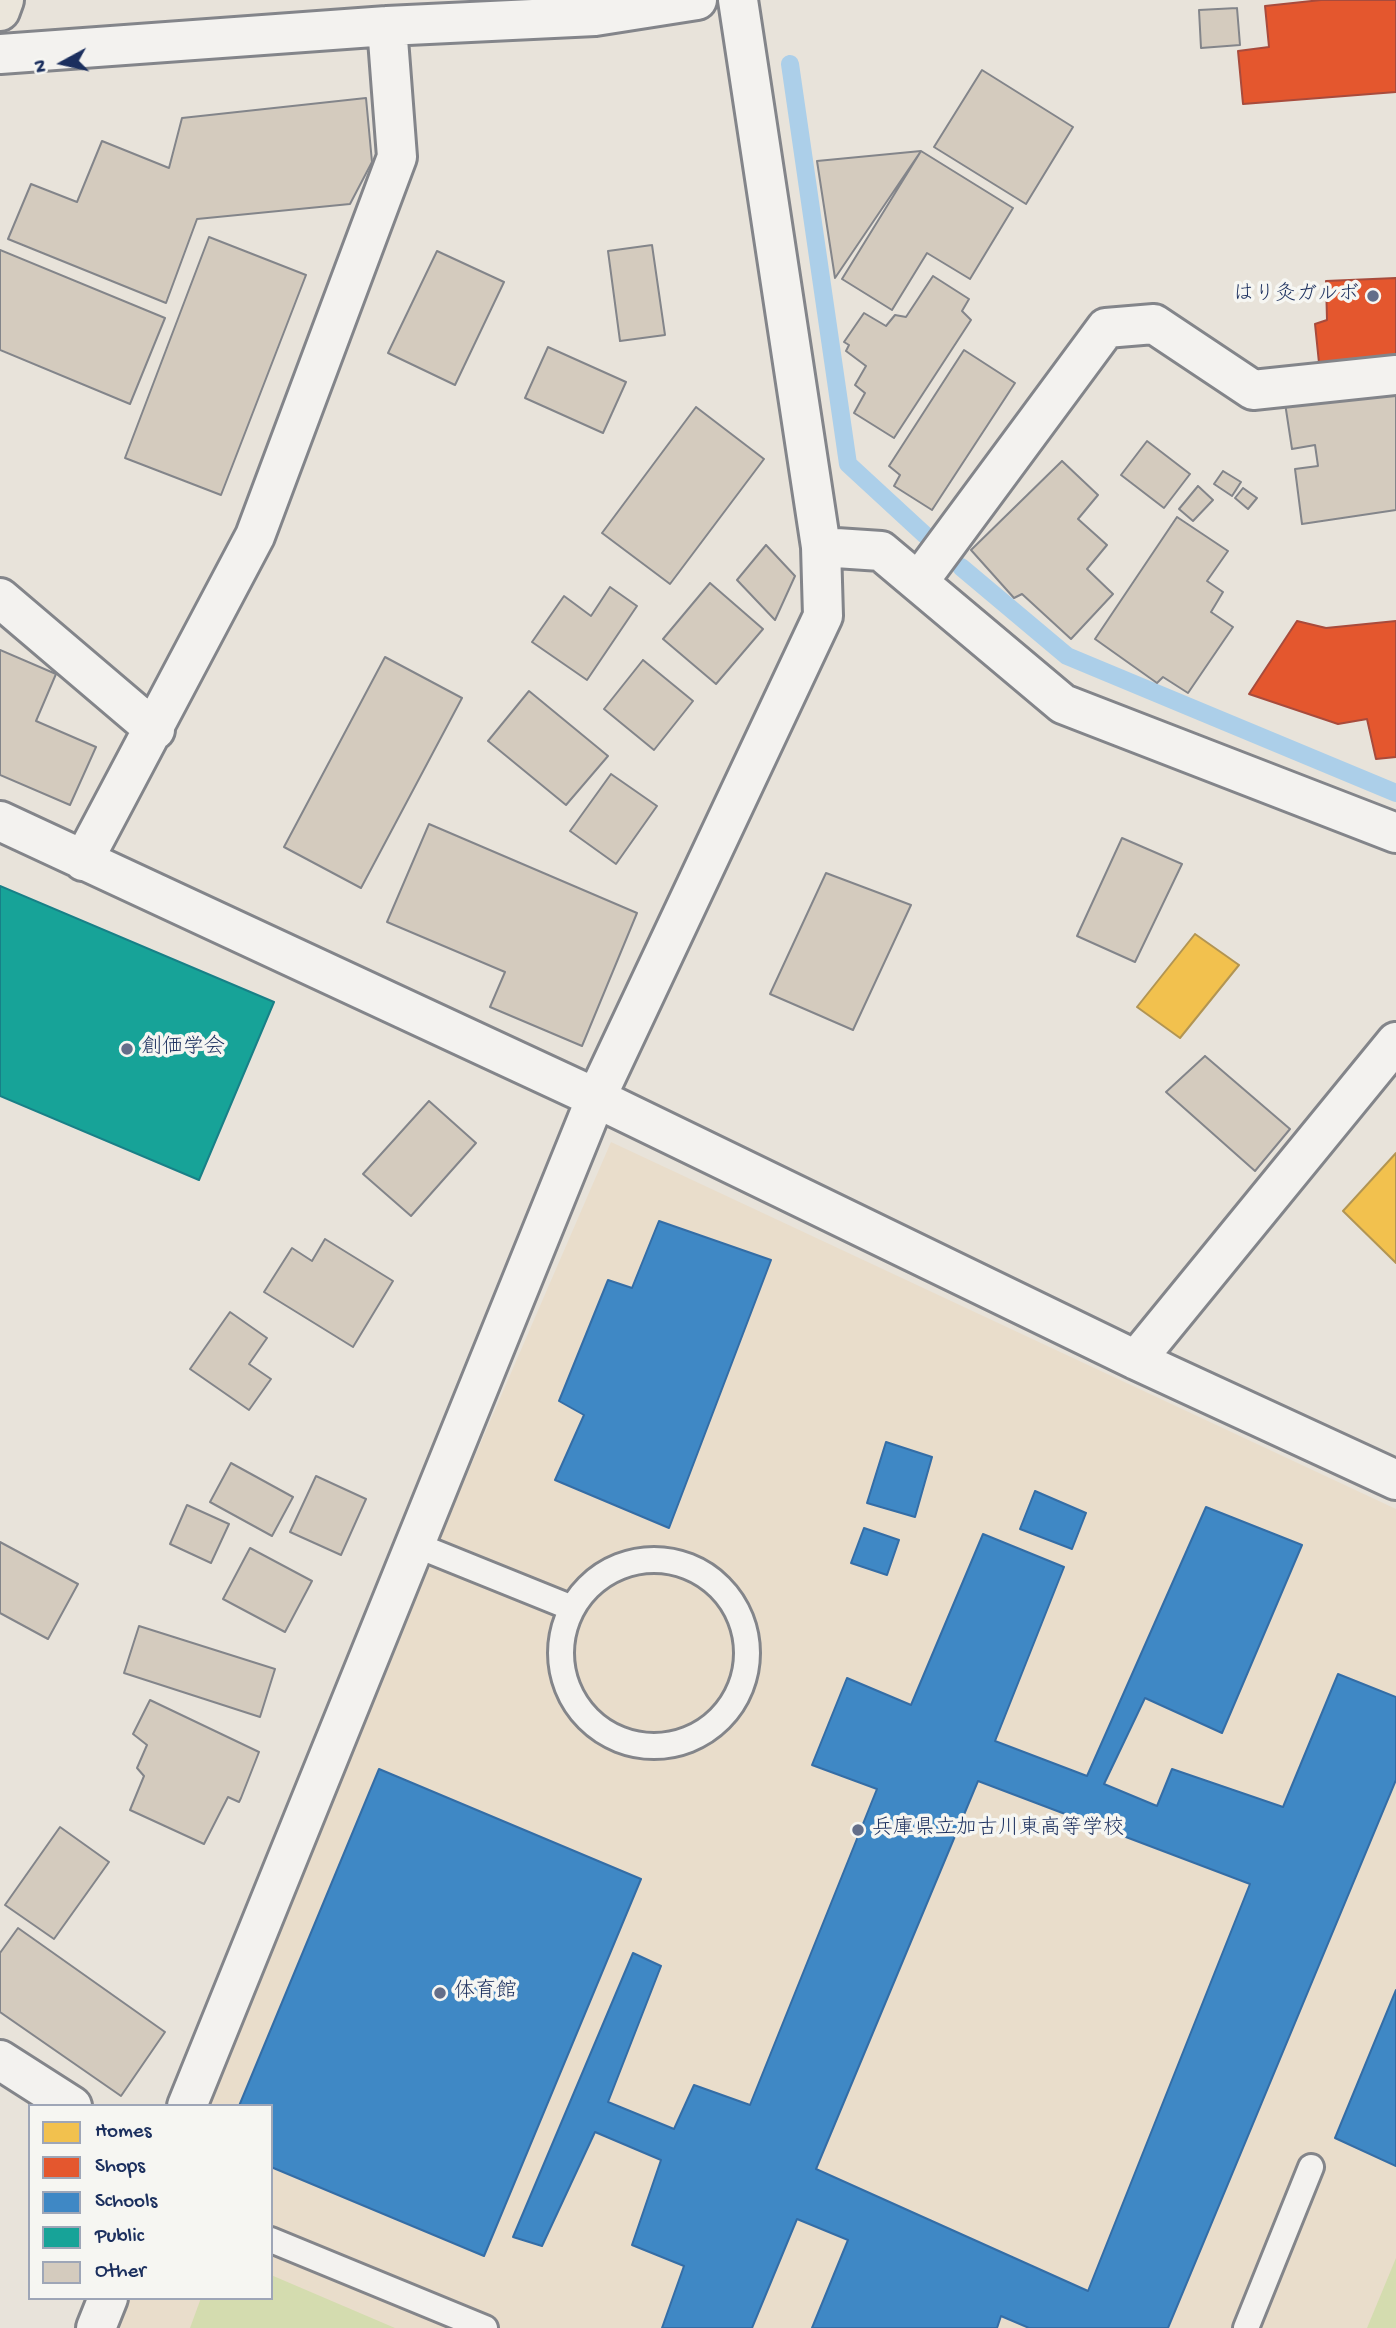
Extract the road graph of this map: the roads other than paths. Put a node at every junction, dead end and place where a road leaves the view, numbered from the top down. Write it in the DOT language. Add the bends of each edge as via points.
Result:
graph roads {
  1 [pos="4,0"];
  2 [pos="697,0"];
  3 [pos="738,0"];
  4 [pos="0,11"];
  5 [pos="387,26"];
  6 [pos="0,54"];
  7 [pos="1396,375"];
  8 [pos="821,547"];
  9 [pos="919,582"];
  10 [pos="0,598"];
  11 [pos="155,730"];
  12 [pos="0,821"];
  13 [pos="1396,833"];
  14 [pos="83,861"];
  15 [pos="1396,1042"];
  16 [pos="596,1098"];
  17 [pos="1136,1360"];
  18 [pos="1396,1480"];
  19 [pos="416,1545"];
  20 [pos="572,1608"];
  21 [pos="0,2060"];
  22 [pos="69,2104"];
  23 [pos="188,2104"];
  24 [pos="1311,2167"];
  25 [pos="273,2241"];
  26 [pos="107,2300"];
  27 [pos="96,2328"];
  28 [pos="485,2328"];
  29 [pos="1246,2328"];
  1 -- 4 [label="highway"];
  2 -- 5 [label="street" via="595,16"];
  3 -- 8 [label="street"];
  5 -- 6 [label="street"];
  5 -- 11 [label="street" via="397,157 255,536"];
  7 -- 9 [label="street" via="1253,390 1154,324 1106,328"];
  8 -- 9 [label="street" via="881,551"];
  8 -- 16 [label="street" via="823,616"];
  9 -- 13 [label="street" via="1063,705"];
  10 -- 11 [label="street"];
  11 -- 14 [label="street"];
  12 -- 14 [label="street"];
  14 -- 16 [label="street"];
  15 -- 17 [label="street"];
  16 -- 17 [label="street"];
  16 -- 19 [label="street"];
  17 -- 18 [label="street"];
  19 -- 20 [label="lane"];
  19 -- 23 [label="street"];
  20 -- 20 [label="lane" via="592,1583 618,1565 650,1559 680,1562 706,1575 728,1594 743,1621 748,1650 744,1680 731,1706 711,1728 685,1742 657,1747 625,1742 596,1726 575,1703 563,1672 561,1640"];
  21 -- 22 [label="street"];
  24 -- 29 [label="lane"];
  25 -- 28 [label="lane"];
  26 -- 27 [label="street"];
}
